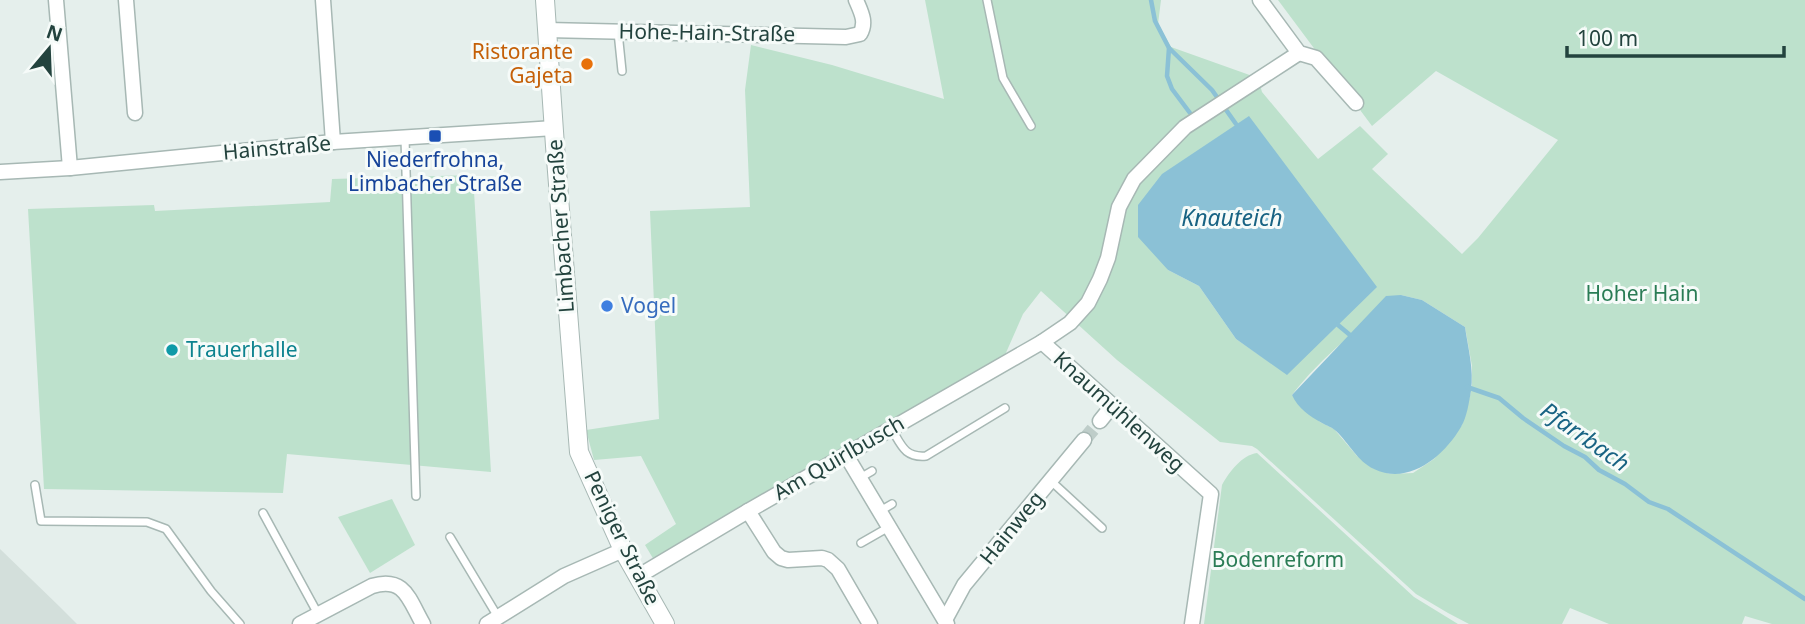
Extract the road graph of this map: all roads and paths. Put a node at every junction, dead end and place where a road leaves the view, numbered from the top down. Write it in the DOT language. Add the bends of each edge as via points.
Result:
graph roads {
  1 [pos="57,0"];
  2 [pos="126,0"];
  3 [pos="323,0"];
  4 [pos="545,0"];
  5 [pos="856,0"];
  6 [pos="987,0"];
  7 [pos="1260,0"];
  8 [pos="547,30"];
  9 [pos="618,31"];
  10 [pos="1299,53"];
  11 [pos="622,71"];
  12 [pos="1356,103"];
  13 [pos="135,113"];
  14 [pos="1031,126"];
  15 [pos="554,128"];
  16 [pos="405,139"];
  17 [pos="333,142"];
  18 [pos="70,168"];
  19 [pos="0,172"];
  20 [pos="1042,342"];
  21 [pos="1112,406"];
  22 [pos="1005,408"];
  23 [pos="1100,421"];
  24 [pos="891,428"];
  25 [pos="1084,440"];
  26 [pos="579,452"];
  27 [pos="846,455"];
  28 [pos="1050,480"];
  29 [pos="35,485"];
  30 [pos="416,496"];
  31 [pos="748,511"];
  32 [pos="263,513"];
  33 [pos="889,527"];
  34 [pos="1102,528"];
  35 [pos="450,537"];
  36 [pos="860,543"];
  37 [pos="622,550"];
  38 [pos="637,578"];
  39 [pos="319,615"];
  40 [pos="493,620"];
  41 [pos="946,622"];
  42 [pos="240,624"];
  43 [pos="300,624"];
  44 [pos="423,624"];
  45 [pos="665,624"];
  46 [pos="870,624"];
  47 [pos="1192,624"];
  1 -- 18 [label="street"];
  2 -- 13 [label="street"];
  3 -- 17 [label="street"];
  4 -- 8 [label="street, Limbacher Straße"];
  5 -- 9 [label="street, Hohe-Hain-Straße" via="863,28 860,34 846,37"];
  6 -- 14 [label="lane" via="1003,78"];
  7 -- 10 [label="street"];
  8 -- 9 [label="street, Hohe-Hain-Straße"];
  8 -- 15 [label="street, Limbacher Straße"];
  9 -- 11 [label="lane"];
  10 -- 12 [label="street" via="1316,58"];
  10 -- 20 [label="street, Knaumühlenweg" via="1185,127 1134,179 1119,207 1108,258 1088,303 1070,323"];
  15 -- 16 [label="street, Hainstraße"];
  15 -- 26 [label="street, Limbacher Straße"];
  16 -- 17 [label="street, Hainstraße"];
  16 -- 30 [label="lane"];
  17 -- 18 [label="street, Hainstraße"];
  18 -- 19 [label="street, Hainstraße"];
  20 -- 21 [label="street, Knaumühlenweg"];
  20 -- 24 [label="street, Am Quirlbusch"];
  21 -- 23 [label="street"];
  21 -- 47 [label="street, Knaumühlenweg" via="1211,494"];
  22 -- 24 [label="lane" via="926,456 905,451"];
  24 -- 27 [label="street, Am Quirlbusch"];
  25 -- 28 [label="street, Hainweg"];
  26 -- 37 [label="street, Peniger Straße"];
  27 -- 31 [label="street, Am Quirlbusch"];
  27 -- 33 [label="street" via="866,474 886,508"];
  28 -- 34 [label="lane"];
  28 -- 41 [label="street, Hainweg" via="964,586"];
  29 -- 42 [label="lane" via="41,521 147,522 166,529"];
  31 -- 38 [label="street, Am Quirlbusch"];
  31 -- 46 [label="street" via="781,558 822,558 838,569"];
  32 -- 39 [label="lane"];
  33 -- 36 [label="lane"];
  33 -- 41 [label="street"];
  35 -- 40 [label="lane"];
  37 -- 38 [label="street, Peniger Straße"];
  37 -- 40 [label="street" via="564,576"];
  38 -- 45 [label="street, Peniger Straße"];
  39 -- 43 [label="street"];
  39 -- 44 [label="street" via="383,583 401,588"];
}
